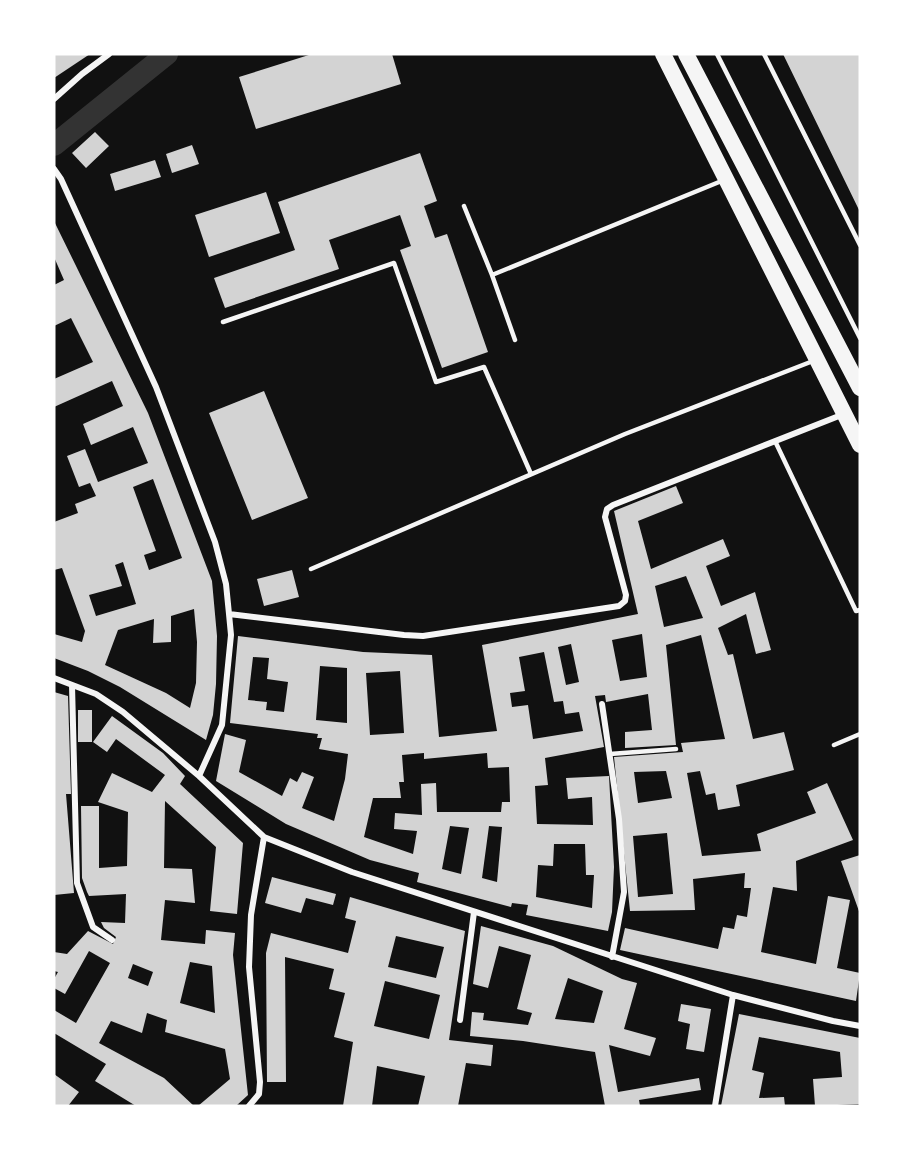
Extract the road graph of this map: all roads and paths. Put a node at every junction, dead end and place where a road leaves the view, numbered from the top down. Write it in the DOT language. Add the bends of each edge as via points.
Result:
graph roads {
  1 [pos="109,54"];
  2 [pos="663,54"];
  3 [pos="686,54"];
  4 [pos="717,54"];
  5 [pos="764,54"];
  6 [pos="54,99"];
  7 [pos="54,169"];
  8 [pos="727,179"];
  9 [pos="464,206"];
  10 [pos="860,245"];
  11 [pos="492,274"];
  12 [pos="223,322"];
  13 [pos="860,338"];
  14 [pos="515,340"];
  15 [pos="817,359"];
  16 [pos="860,388"];
  17 [pos="844,414"];
  18 [pos="775,441"];
  19 [pos="860,445"];
  20 [pos="531,474"];
  21 [pos="311,569"];
  22 [pos="860,610"];
  23 [pos="229,614"];
  24 [pos="54,678"];
  25 [pos="72,685"];
  26 [pos="602,704"];
  27 [pos="860,734"];
  28 [pos="834,745"];
  29 [pos="676,749"];
  30 [pos="610,754"];
  31 [pos="199,776"];
  32 [pos="264,837"];
  33 [pos="474,912"];
  34 [pos="112,940"];
  35 [pos="612,957"];
  36 [pos="733,995"];
  37 [pos="460,1020"];
  38 [pos="860,1026"];
  39 [pos="249,1106"];
  40 [pos="715,1106"];
  1 -- 6 [label="street"];
  2 -- 8 [label="highway"];
  3 -- 16 [label="highway"];
  4 -- 13 [label="lane"];
  5 -- 10 [label="lane"];
  7 -- 23 [label="street" via="156,387 215,542"];
  8 -- 11 [label="lane"];
  8 -- 15 [label="highway"];
  9 -- 11 [label="lane"];
  11 -- 14 [label="lane"];
  12 -- 20 [label="lane" via="394,263 436,382 484,367"];
  15 -- 17 [label="highway"];
  15 -- 20 [label="lane"];
  17 -- 18 [label="street"];
  17 -- 19 [label="highway"];
  18 -- 22 [label="lane" via="856,612"];
  18 -- 23 [label="street" via="607,509 605,517 626,595 619,606 423,636"];
  20 -- 21 [label="lane"];
  23 -- 31 [label="street" via="231,635 222,725"];
  24 -- 25 [label="street"];
  25 -- 31 [label="street" via="96,693 123,712"];
  25 -- 34 [label="street" via="77,883 93,927"];
  26 -- 30 [label="street"];
  27 -- 28 [label="lane"];
  29 -- 30 [label="lane"];
  30 -- 35 [label="street" via="624,892"];
  31 -- 32 [label="street"];
  32 -- 33 [label="street" via="352,872"];
  32 -- 39 [label="street" via="251,915 249,967 260,1082 259,1094"];
  33 -- 35 [label="street"];
  33 -- 37 [label="street"];
  35 -- 36 [label="street"];
  36 -- 38 [label="street"];
  36 -- 40 [label="street"];
}
